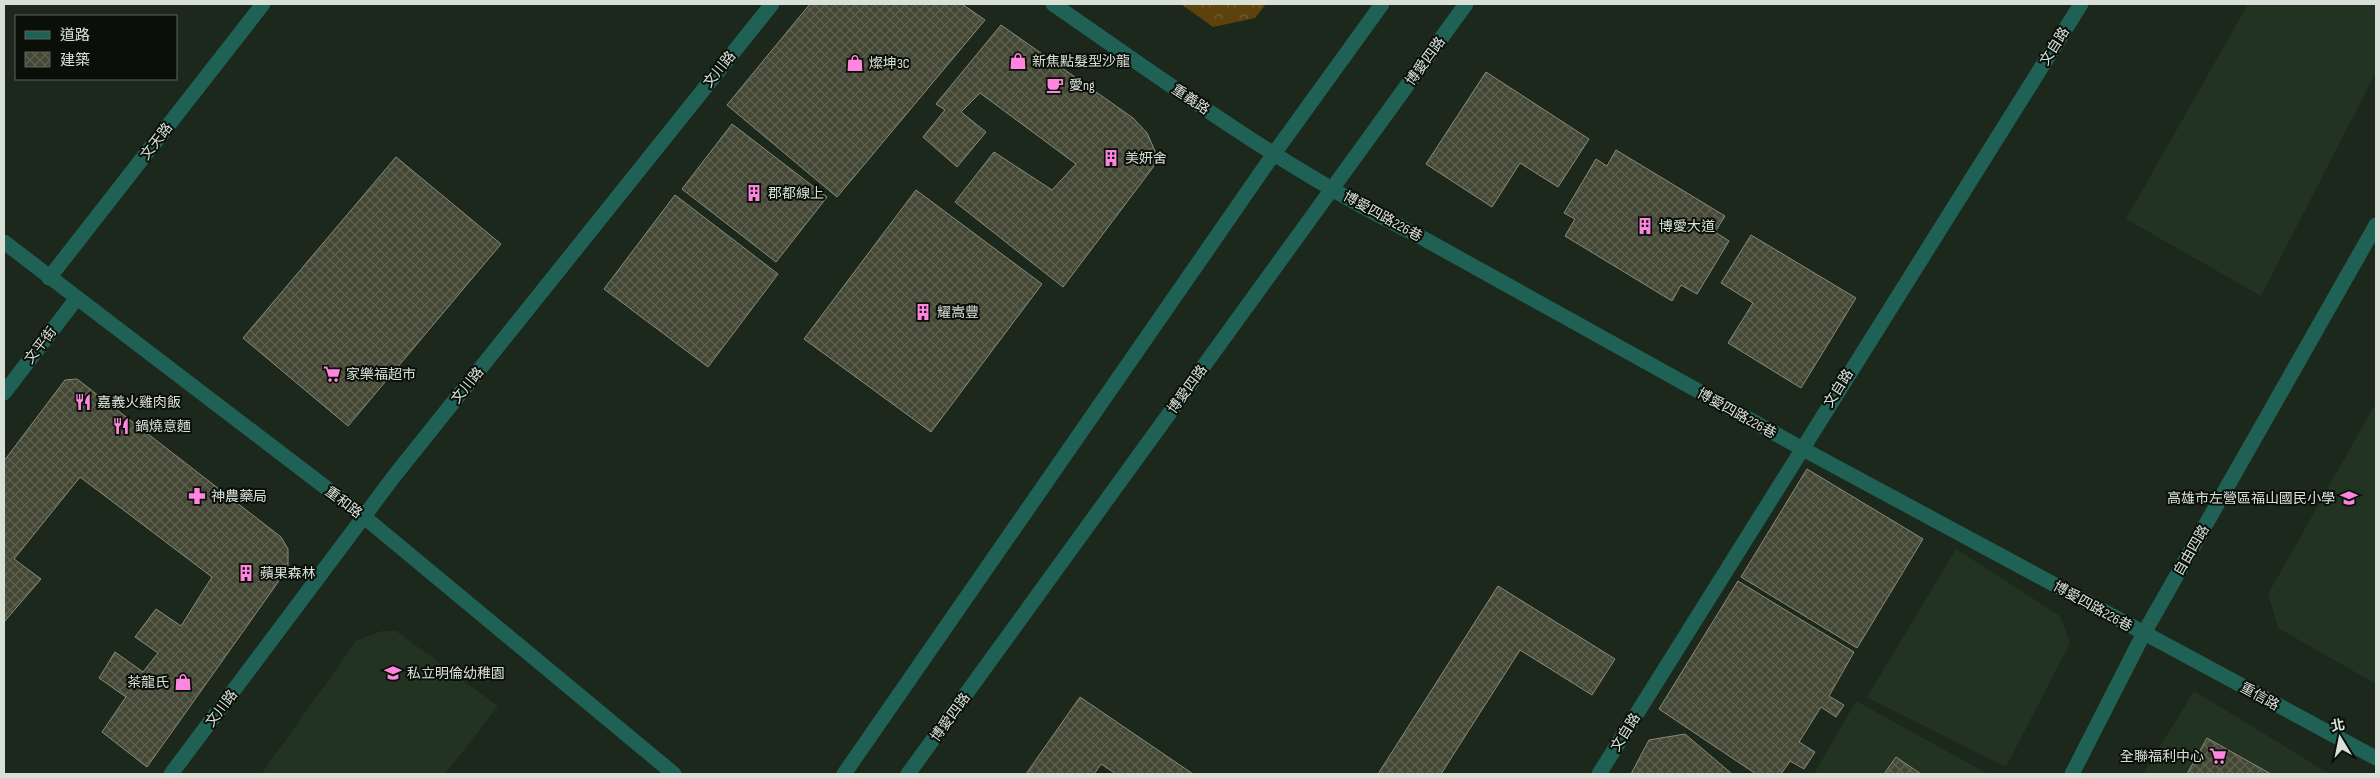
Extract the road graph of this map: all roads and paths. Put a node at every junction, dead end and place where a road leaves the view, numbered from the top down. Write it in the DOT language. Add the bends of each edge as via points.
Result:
graph roads {
  1 [pos="263,4"];
  2 [pos="772,4"];
  3 [pos="1053,4"];
  4 [pos="1382,4"];
  5 [pos="1466,4"];
  6 [pos="2081,4"];
  7 [pos="1274,155"];
  8 [pos="1333,188"];
  9 [pos="2376,225"];
  10 [pos="4,242"];
  11 [pos="49,278"];
  12 [pos="77,298"];
  13 [pos="4,393"];
  14 [pos="1801,448"];
  15 [pos="363,516"];
  16 [pos="2144,633"];
  17 [pos="2376,758"];
  18 [pos="171,774"];
  19 [pos="674,774"];
  20 [pos="844,774"];
  21 [pos="908,774"];
  22 [pos="1599,774"];
  23 [pos="2072,774"];
  1 -- 11 [label="street, 文天路"];
  2 -- 15 [label="street, 文川路"];
  3 -- 7 [label="street, 重義路"];
  4 -- 7 [label="street"];
  5 -- 8 [label="street, 博愛四路"];
  6 -- 14 [label="street, 文自路"];
  7 -- 8 [label="street, 重義路"];
  7 -- 20 [label="street"];
  8 -- 14 [label="street, 博愛四路226巷"];
  8 -- 21 [label="street, 博愛四路"];
  9 -- 16 [label="street, 自由四路"];
  10 -- 11 [label="street, 重和路"];
  11 -- 12 [label="street, 重和路"];
  12 -- 13 [label="street, 文平街"];
  12 -- 15 [label="street, 重和路"];
  14 -- 16 [label="street, 博愛四路226巷"];
  14 -- 22 [label="street, 文自路"];
  15 -- 18 [label="street, 文川路"];
  15 -- 19 [label="street, 重和路"];
  16 -- 17 [label="street, 重信路"];
  16 -- 23 [label="street, 自由四路"];
}
